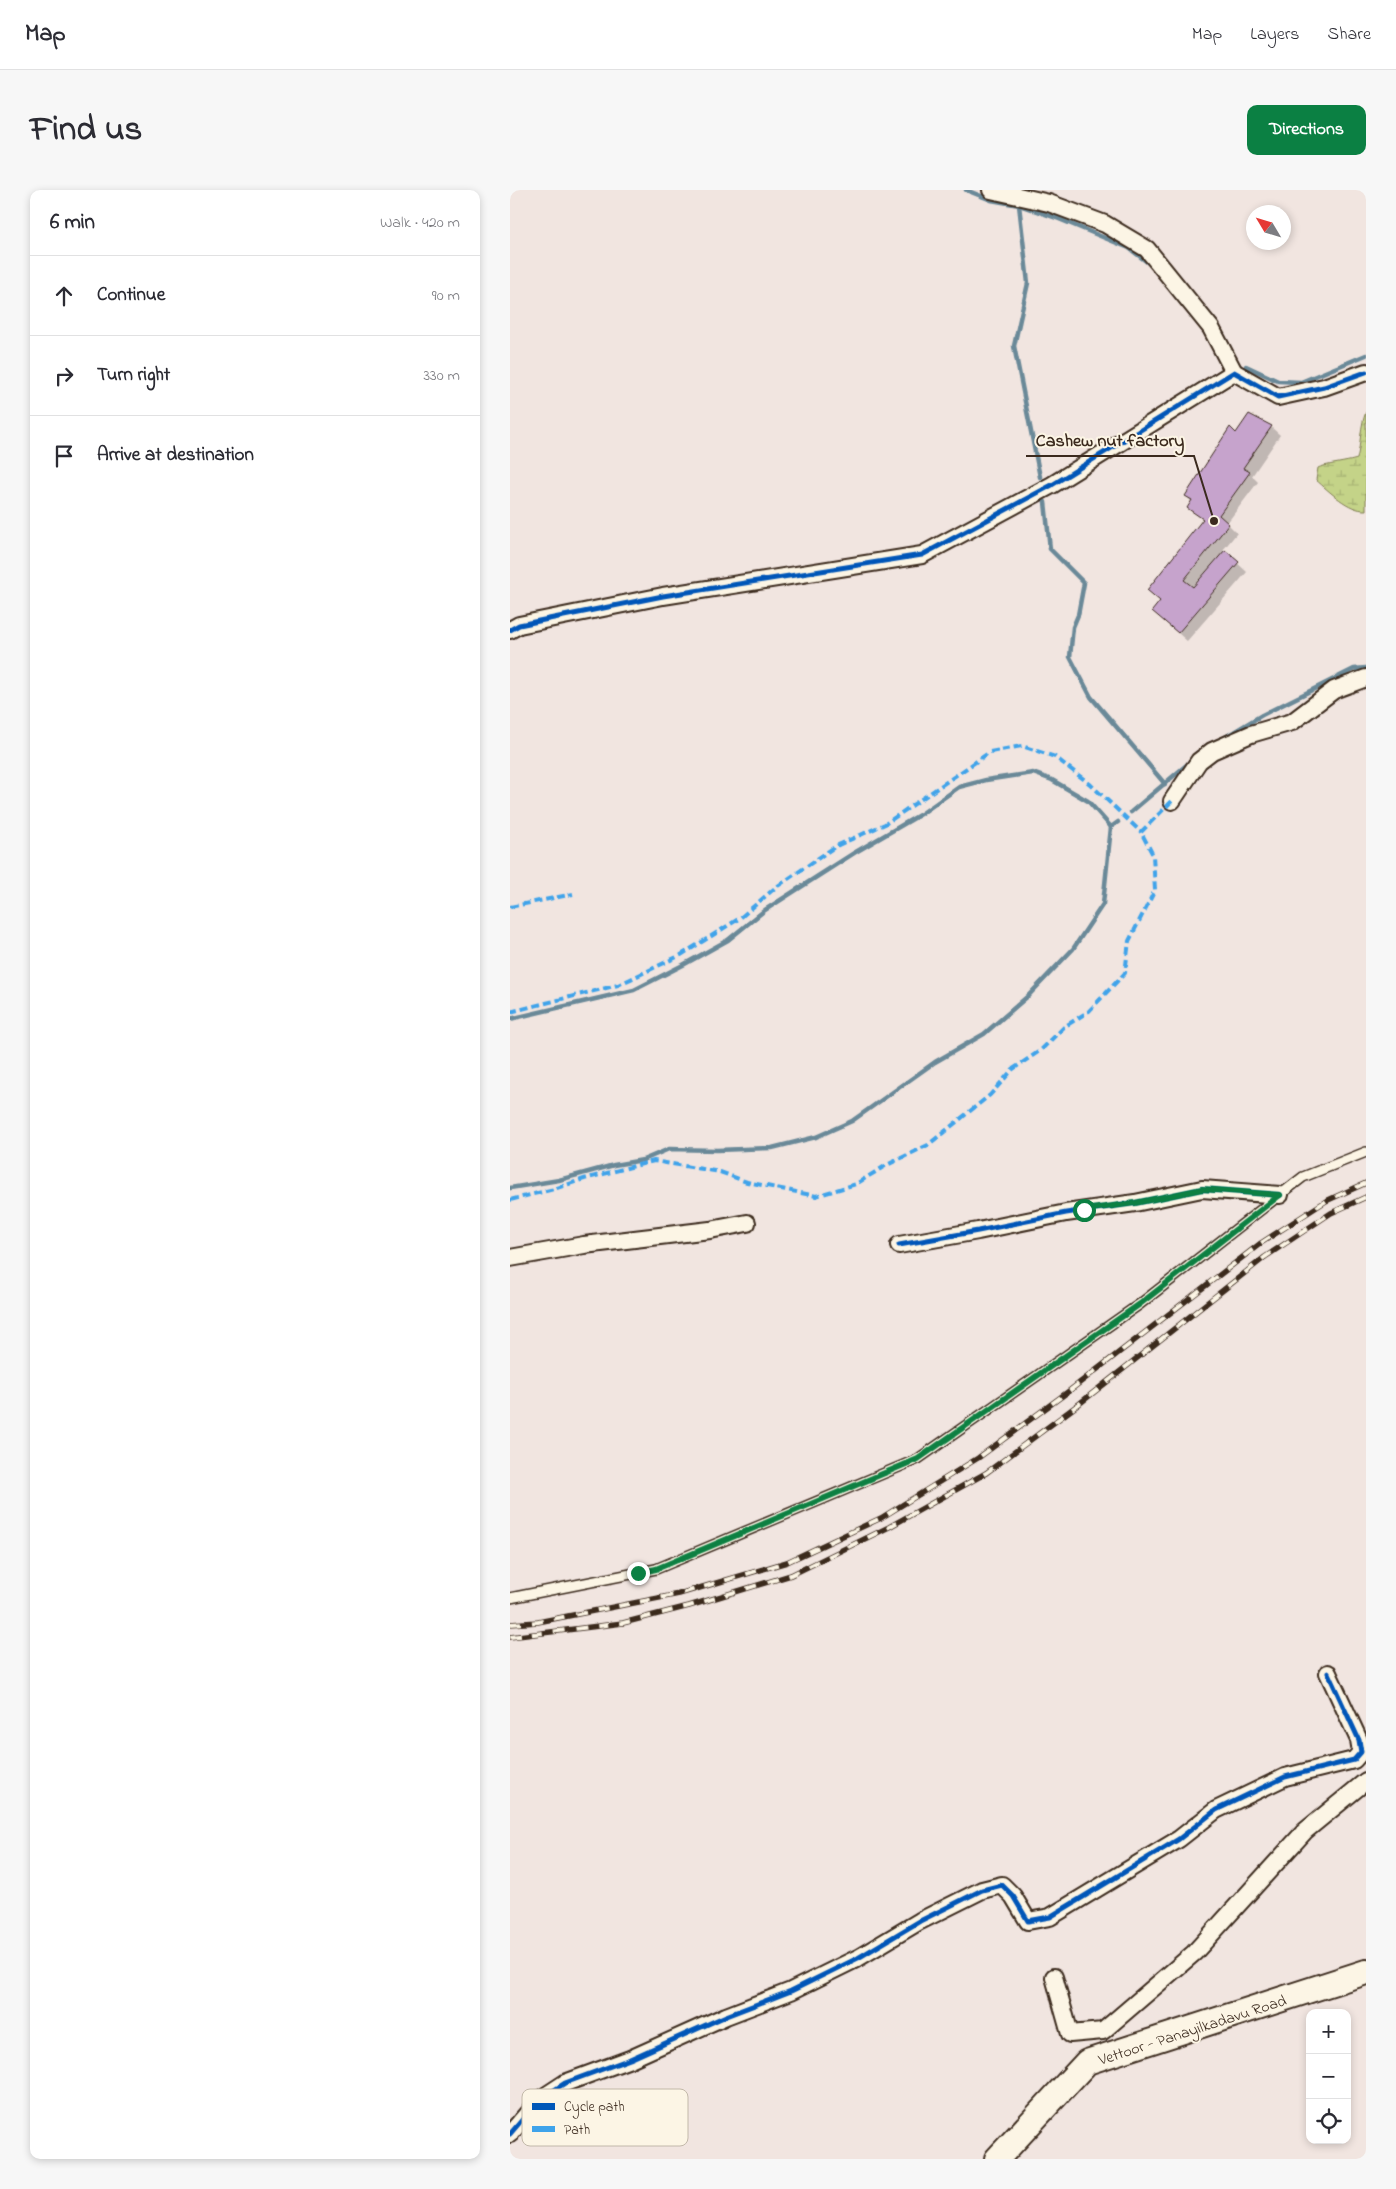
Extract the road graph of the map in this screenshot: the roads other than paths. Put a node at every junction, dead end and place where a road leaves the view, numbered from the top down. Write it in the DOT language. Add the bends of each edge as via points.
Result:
graph roads {
  1 [pos="991,190"];
  2 [pos="1234,372"];
  3 [pos="1366,372"];
  4 [pos="510,630"];
  5 [pos="1366,678"];
  6 [pos="1172,802"];
  7 [pos="1366,1152"];
  8 [pos="1280,1195"];
  9 [pos="746,1223"];
  10 [pos="899,1244"];
  11 [pos="510,1258"];
  12 [pos="510,1598"];
  13 [pos="1328,1673"];
  14 [pos="1366,1781"];
  15 [pos="1366,1972"];
  16 [pos="1054,1978"];
  17 [pos="556,2089"];
  18 [pos="997,2159"];
  1 -- 2 [label="street" via="1049,203 1105,224 1147,249 1211,328"];
  2 -- 3 [label="street" via="1278,397 1324,387"];
  2 -- 4 [label="street" via="1052,485 922,556 663,596 519,625"];
  5 -- 6 [label="street" via="1334,690 1292,722 1212,750 1199,761"];
  7 -- 8 [label="lane" via="1303,1177"];
  8 -- 10 [label="street" via="1202,1189"];
  8 -- 12 [label="lane" via="1140,1304 918,1459 656,1569"];
  9 -- 11 [label="street"];
  13 -- 17 [label="street" via="1359,1740 1361,1752 1354,1760 1285,1777 1232,1801 1179,1839 1050,1917 1028,1921 1002,1885 982,1890 790,1991"];
  14 -- 16 [label="street" via="1304,1831 1194,1953 1103,2031 1070,2034"];
  15 -- 18 [label="main road, Vettoor - Panayilkadavu Road" via="1088,2062"];
}
